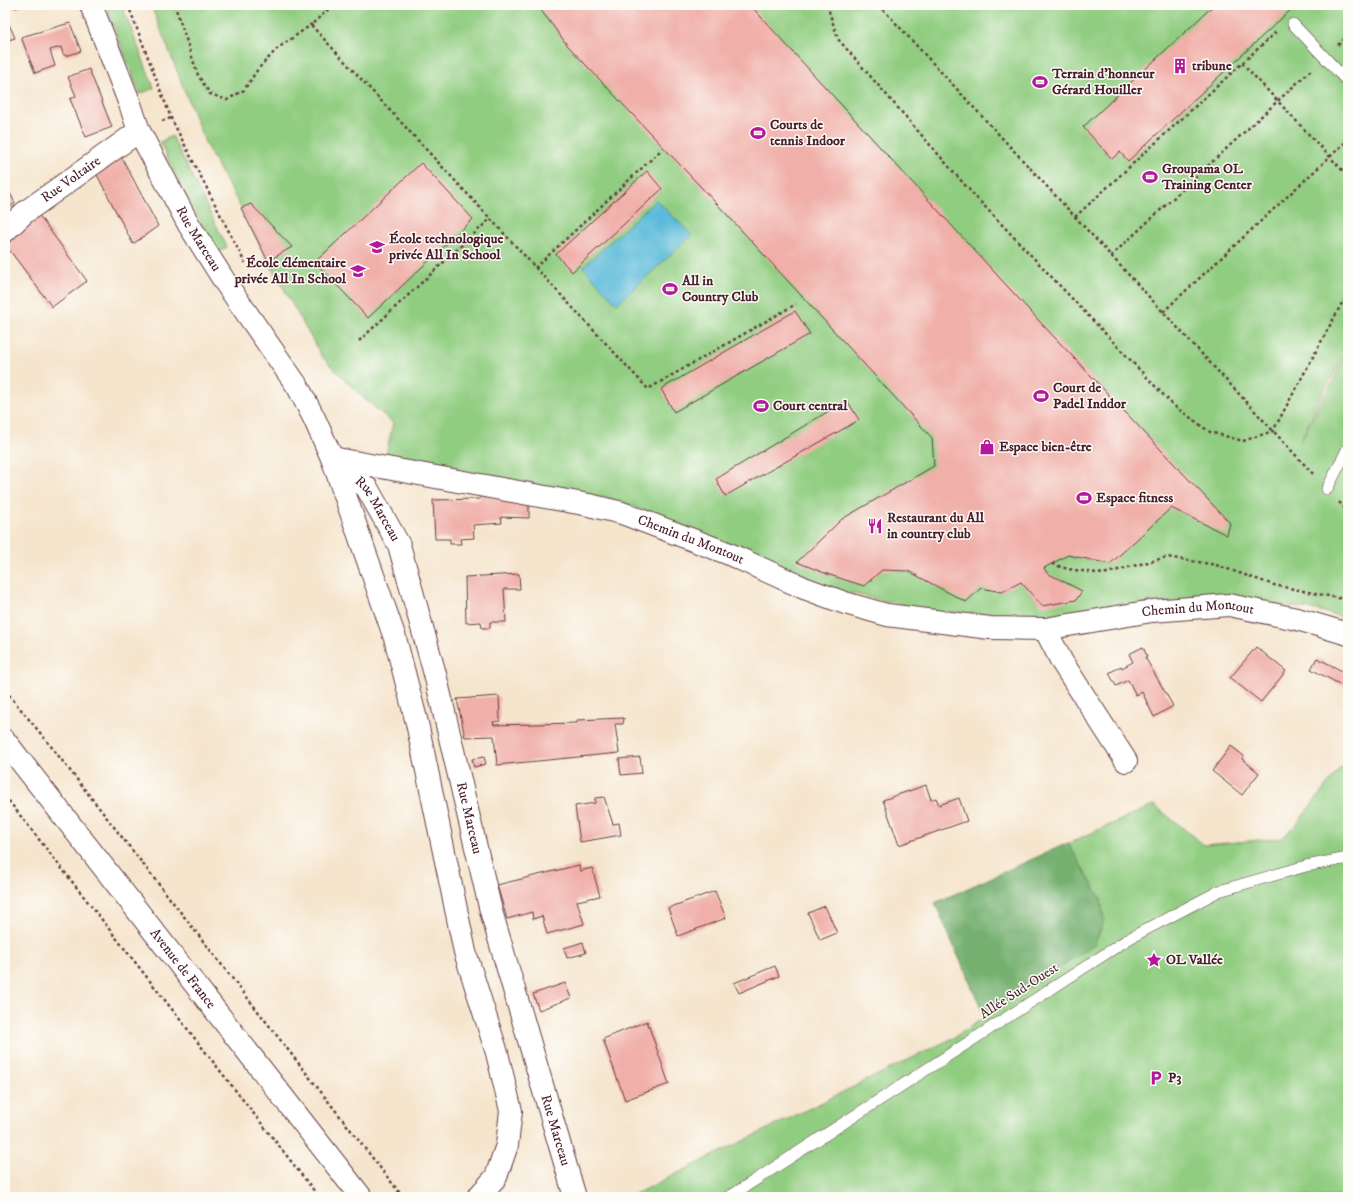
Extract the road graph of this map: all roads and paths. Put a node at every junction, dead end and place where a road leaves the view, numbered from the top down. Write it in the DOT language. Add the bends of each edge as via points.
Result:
graph roads {
  1 [pos="91,5"];
  2 [pos="128,5"];
  3 [pos="173,5"];
  4 [pos="333,5"];
  5 [pos="827,5"];
  6 [pos="879,5"];
  7 [pos="307,22"];
  8 [pos="1293,24"];
  9 [pos="311,25"];
  10 [pos="1277,31"];
  11 [pos="1348,36"];
  12 [pos="1325,57"];
  13 [pos="1242,63"];
  14 [pos="1348,82"];
  15 [pos="1278,101"];
  16 [pos="139,131"];
  17 [pos="1348,140"];
  18 [pos="660,152"];
  19 [pos="1330,157"];
  20 [pos="1346,173"];
  21 [pos="1075,217"];
  22 [pos="490,219"];
  23 [pos="5,231"];
  24 [pos="1111,256"];
  25 [pos="246,267"];
  26 [pos="535,268"];
  27 [pos="1348,295"];
  28 [pos="796,304"];
  29 [pos="1163,312"];
  30 [pos="359,341"];
  31 [pos="1273,431"];
  32 [pos="1346,455"];
  33 [pos="332,458"];
  34 [pos="1327,489"];
  35 [pos="1348,512"];
  36 [pos="1052,564"];
  37 [pos="1348,600"];
  38 [pos="1046,629"];
  39 [pos="1348,634"];
  40 [pos="5,690"];
  41 [pos="5,741"];
  42 [pos="1126,761"];
  43 [pos="5,796"];
  44 [pos="1348,858"];
  45 [pos="318,1197"];
  46 [pos="361,1197"];
  47 [pos="402,1197"];
  48 [pos="478,1197"];
  49 [pos="575,1197"];
  50 [pos="729,1197"];
  1 -- 16 [label="street, Rue Marceau"];
  2 -- 25 [label="path" via="171,118"];
  3 -- 9 [label="path" via="198,75 210,94 228,100 244,90 258,69 278,48"];
  4 -- 9 [label="path"];
  5 -- 31 [label="path" via="838,39 971,192 1173,405 1210,432 1242,441"];
  6 -- 21 [label="path"];
  7 -- 9 [label="path"];
  8 -- 12 [label="lane"];
  9 -- 22 [label="path"];
  10 -- 13 [label="path"];
  11 -- 12 [label="path"];
  12 -- 14 [label="lane"];
  12 -- 15 [label="path"];
  13 -- 15 [label="path"];
  13 -- 21 [label="path"];
  15 -- 19 [label="path"];
  15 -- 24 [label="path"];
  16 -- 23 [label="street, Rue Voltaire" via="24,213"];
  16 -- 33 [label="street, Rue Marceau" via="189,225 227,286 298,388"];
  17 -- 19 [label="path"];
  18 -- 26 [label="path"];
  19 -- 20 [label="path"];
  19 -- 29 [label="path"];
  21 -- 24 [label="path"];
  22 -- 26 [label="path"];
  22 -- 30 [label="path"];
  24 -- 29 [label="path"];
  26 -- 28 [label="path" via="648,389"];
  27 -- 31 [label="path"];
  29 -- 31 [label="path"];
  31 -- 34 [label="path"];
  32 -- 34 [label="lane"];
  33 -- 38 [label="street, Chemin du Montout" via="622,513 727,553 804,588 887,615 990,628"];
  33 -- 48 [label="street, Rue Marceau" via="395,638 417,723 465,952 497,1052 511,1111 507,1144 496,1177"];
  33 -- 49 [label="street, Rue Marceau" via="367,488 399,545 435,674 491,911"];
  34 -- 35 [label="path"];
  36 -- 37 [label="path" via="1103,574 1167,557 1216,565 1274,585"];
  38 -- 39 [label="street, Chemin du Montout" via="1152,611 1229,605 1297,619"];
  38 -- 42 [label="street" via="1062,662"];
  40 -- 47 [label="path"];
  41 -- 46 [label="street, Avenue de France"];
  43 -- 45 [label="path"];
  44 -- 50 [label="lane, Allée Sud-Ouest" via="1306,866 1219,891 1130,938"];
}
